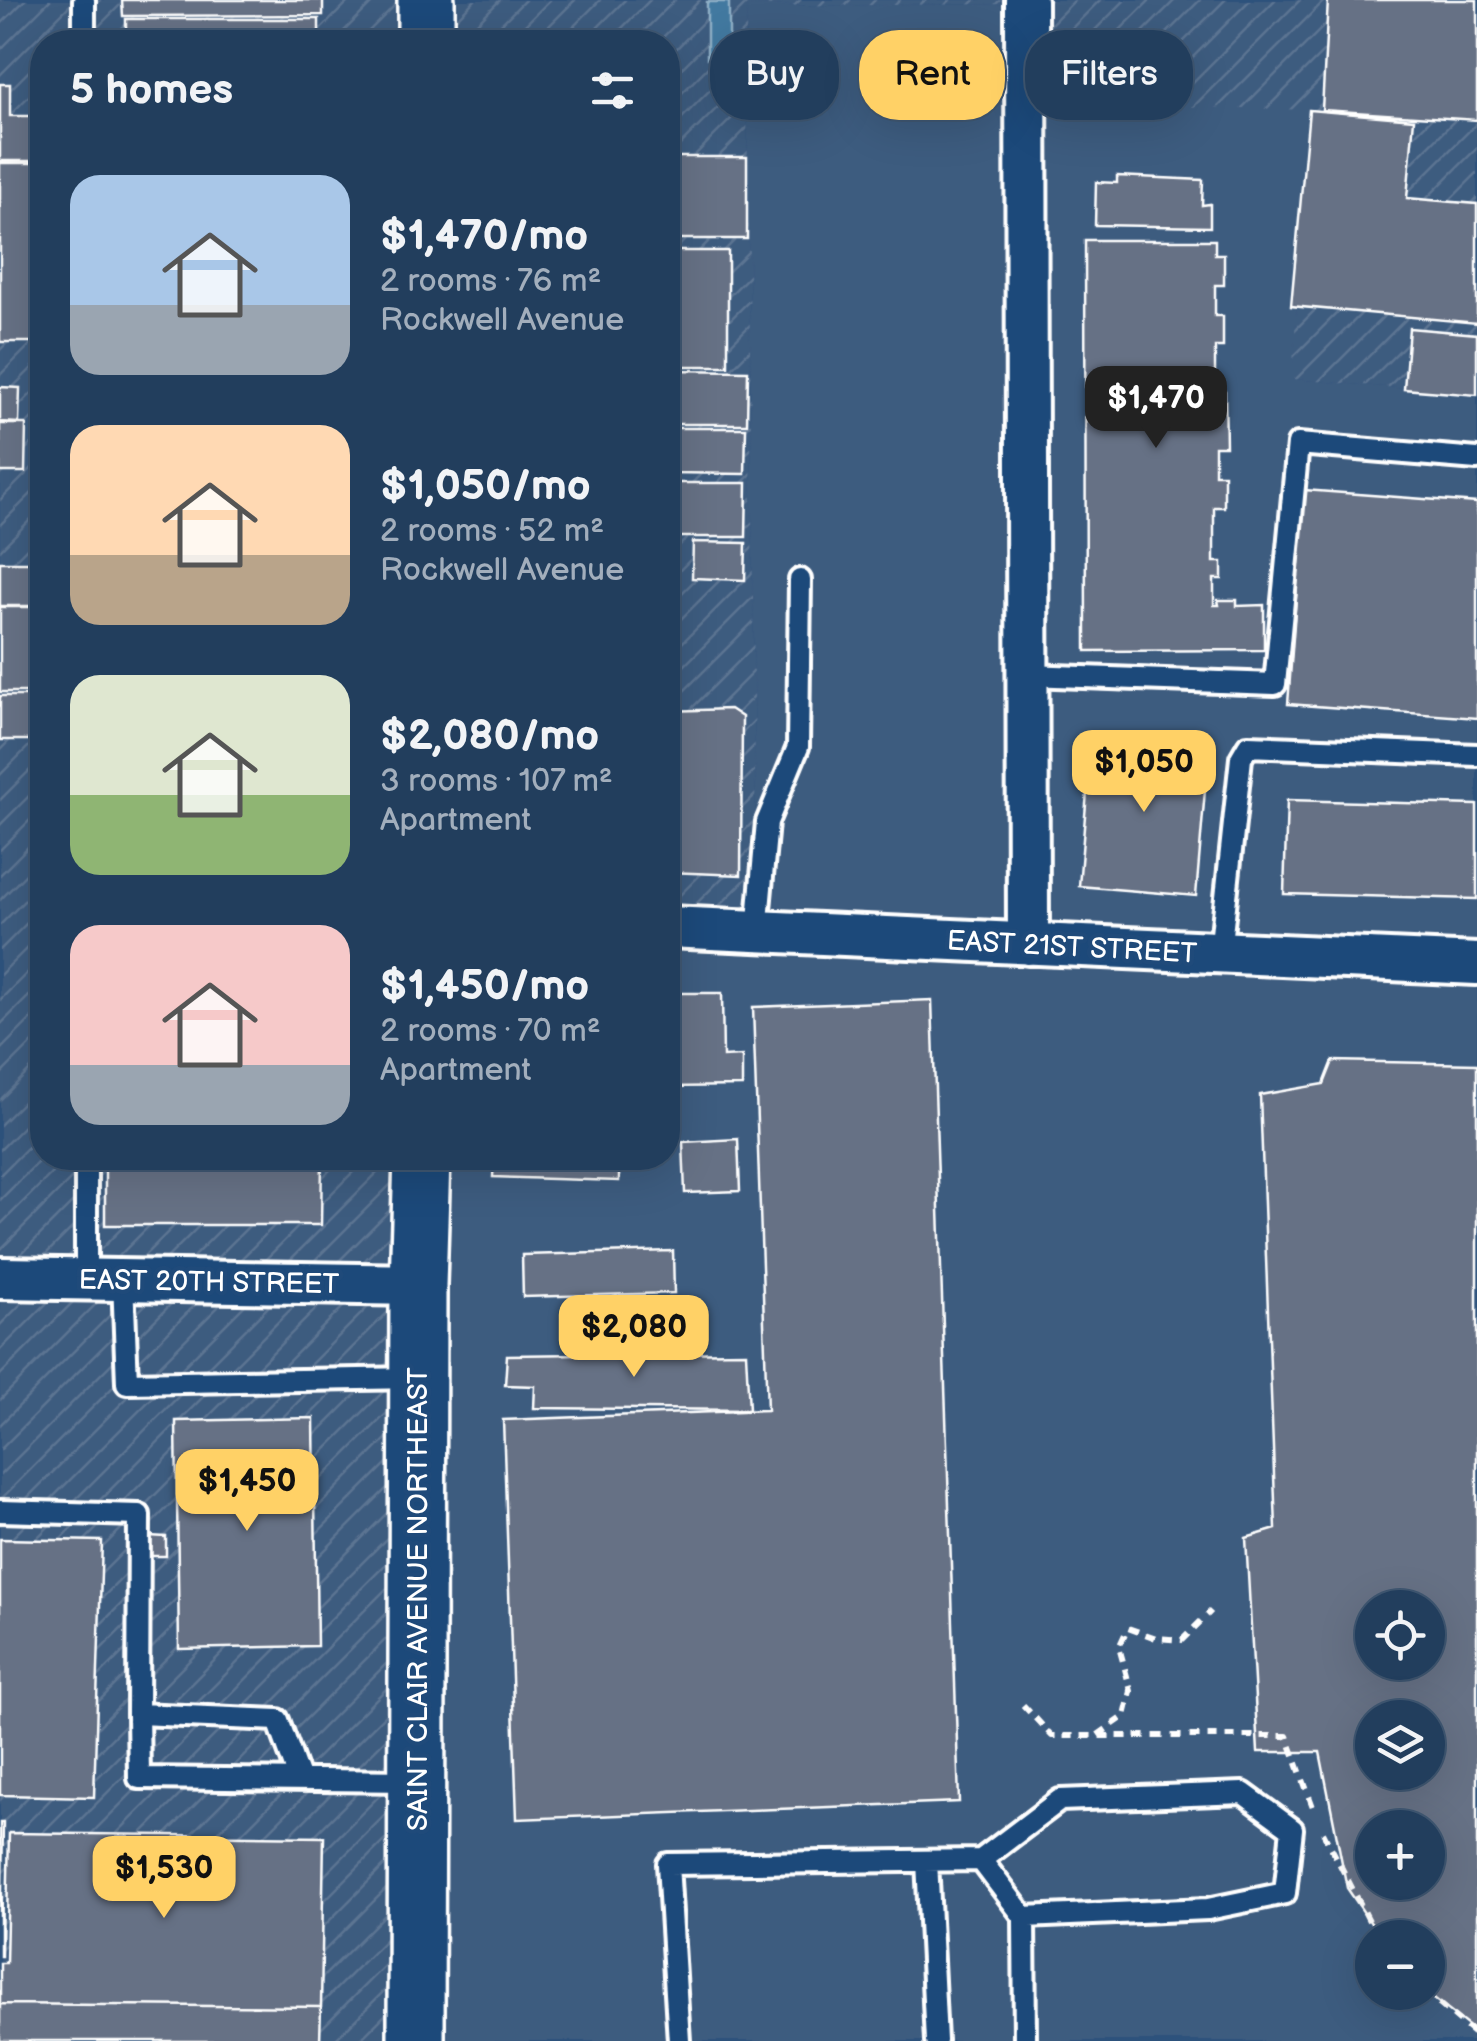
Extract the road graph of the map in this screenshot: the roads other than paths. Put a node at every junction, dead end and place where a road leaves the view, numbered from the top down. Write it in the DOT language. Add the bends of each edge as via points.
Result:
graph roads {
  1 [pos="84,0"];
  2 [pos="426,0"];
  3 [pos="1026,0"];
  4 [pos="84,30"];
  5 [pos="426,30"];
  6 [pos="1477,459"];
  7 [pos="800,580"];
  8 [pos="1028,674"];
  9 [pos="1477,755"];
  10 [pos="680,928"];
  11 [pos="757,931"];
  12 [pos="1028,944"];
  13 [pos="1220,953"];
  14 [pos="1477,964"];
  15 [pos="88,1170"];
  16 [pos="422,1170"];
  17 [pos="0,1278"];
  18 [pos="105,1279"];
  19 [pos="418,1285"];
  20 [pos="419,1378"];
  21 [pos="0,1512"];
  22 [pos="138,1714"];
  23 [pos="299,1778"];
  24 [pos="416,1781"];
  25 [pos="982,1860"];
  26 [pos="927,1861"];
  27 [pos="1024,1917"];
  28 [pos="416,2041"];
  29 [pos="679,2041"];
  30 [pos="936,2041"];
  31 [pos="1025,2041"];
  1 -- 4 [label="lane"];
  2 -- 5 [label="main road"];
  3 -- 8 [label="street"];
  6 -- 8 [label="lane" via="1298,444 1274,684"];
  7 -- 11 [label="lane" via="798,747 768,822"];
  8 -- 12 [label="street"];
  9 -- 13 [label="lane" via="1248,746 1240,758"];
  10 -- 11 [label="street, EAST 21ST STREET"];
  11 -- 12 [label="street, EAST 21ST STREET"];
  12 -- 13 [label="street, EAST 21ST STREET"];
  13 -- 14 [label="street, EAST 21ST STREET"];
  15 -- 18 [label="lane"];
  16 -- 19 [label="main road, SAINT CLAIR AVENUE NORTHEAST"];
  17 -- 18 [label="street, EAST 20TH STREET"];
  18 -- 19 [label="street, EAST 20TH STREET"];
  18 -- 20 [label="lane" via="127,1383"];
  19 -- 20 [label="main road, SAINT CLAIR AVENUE NORTHEAST"];
  20 -- 24 [label="main road, SAINT CLAIR AVENUE NORTHEAST"];
  21 -- 22 [label="lane" via="139,1514"];
  22 -- 23 [label="lane" via="278,1720"];
  22 -- 23 [label="lane" via="139,1778"];
  23 -- 24 [label="lane"];
  24 -- 28 [label="main road, SAINT CLAIR AVENUE NORTHEAST"];
  25 -- 26 [label="lane"];
  25 -- 27 [label="lane"];
  25 -- 27 [label="lane" via="1060,1800 1243,1793 1292,1829 1286,1892 1208,1909"];
  26 -- 29 [label="lane" via="668,1864"];
  26 -- 30 [label="lane"];
  27 -- 31 [label="lane"];
}
